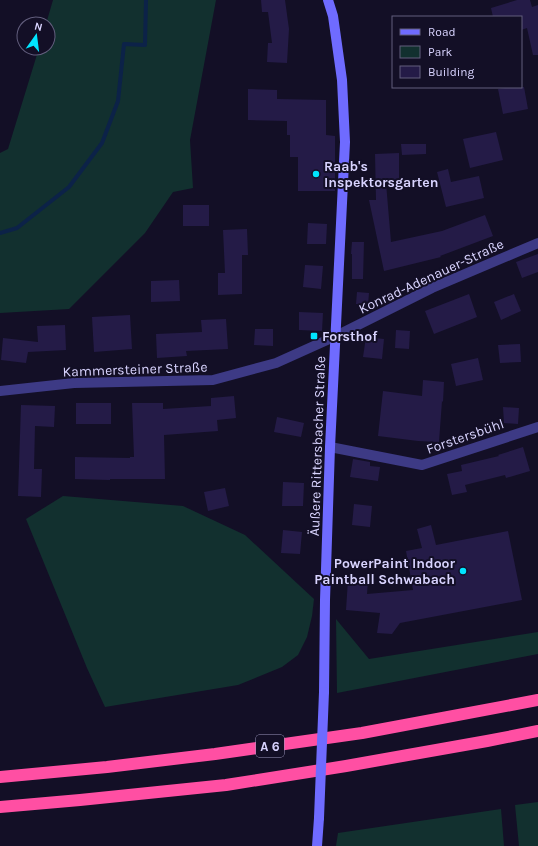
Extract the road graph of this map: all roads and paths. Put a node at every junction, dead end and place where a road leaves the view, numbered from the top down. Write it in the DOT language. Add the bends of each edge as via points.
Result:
graph roads {
  1 [pos="328,0"];
  2 [pos="538,243"];
  3 [pos="336,336"];
  4 [pos="0,391"];
  5 [pos="538,426"];
  6 [pos="330,447"];
  7 [pos="538,700"];
  8 [pos="538,731"];
  9 [pos="0,777"];
  10 [pos="0,807"];
  11 [pos="317,846"];
  1 -- 3 [label="main road, Äußere Rittersbacher Straße" via="333,16 342,80 345,142"];
  2 -- 3 [label="street, Konrad-Adenauer-Straße" via="432,288"];
  3 -- 4 [label="street, Kammersteiner Straße" via="276,363 213,380 74,383"];
  3 -- 6 [label="main road, Äußere Rittersbacher Straße"];
  5 -- 6 [label="street, Forstersbühl" via="422,465"];
  6 -- 11 [label="main road, Äußere Rittersbacher Straße, bridge"];
  7 -- 9 [label="highway, A 6" via="362,733 215,754"];
  8 -- 10 [label="highway, A 6" via="226,785"];
}
